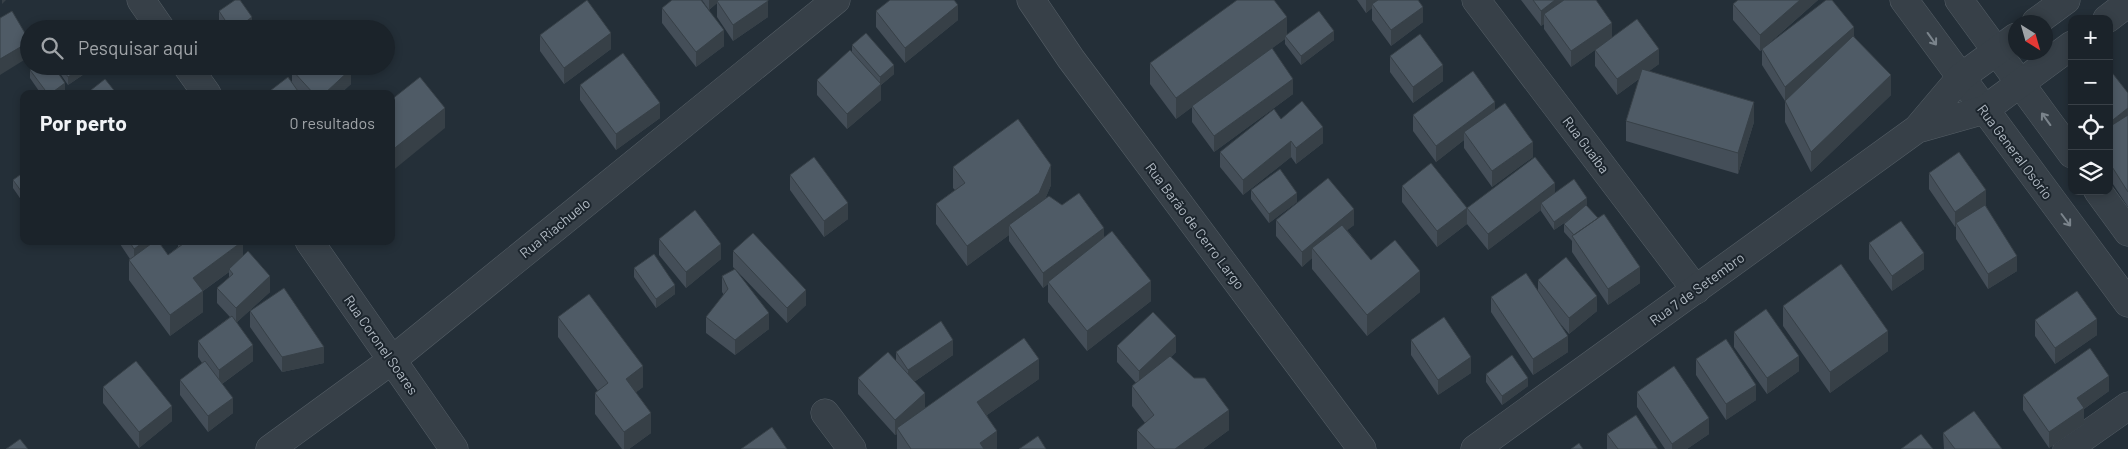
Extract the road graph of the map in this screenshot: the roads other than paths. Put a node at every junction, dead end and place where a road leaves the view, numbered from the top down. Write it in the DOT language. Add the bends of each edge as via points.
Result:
graph roads {
  1 [pos="141,0"];
  2 [pos="836,0"];
  3 [pos="1031,0"];
  4 [pos="1476,0"];
  5 [pos="1904,0"];
  6 [pos="1959,0"];
  7 [pos="2066,0"];
  8 [pos="2128,3"];
  9 [pos="2046,15"];
  10 [pos="2112,15"];
  11 [pos="155,20"];
  12 [pos="2006,44"];
  13 [pos="2068,48"];
  14 [pos="194,75"];
  15 [pos="1961,77"];
  16 [pos="2020,83"];
  17 [pos="203,90"];
  18 [pos="1984,110"];
  19 [pos="1917,129"];
  20 [pos="2069,150"];
  21 [pos="2101,195"];
  22 [pos="2128,232"];
  23 [pos="312,245"];
  24 [pos="1696,290"];
  25 [pos="2128,304"];
  26 [pos="392,360"];
  27 [pos="2128,406"];
  28 [pos="825,413"];
  29 [pos="270,449"];
  30 [pos="454,449"];
  31 [pos="852,449"];
  32 [pos="1362,449"];
  33 [pos="1475,449"];
  34 [pos="2067,449"];
  1 -- 11 [label="street"];
  2 -- 26 [label="street, Rua Riachuelo"];
  3 -- 32 [label="street, Rua Barão de Cerro Largo" via="1071,59"];
  4 -- 24 [label="street, Rua Guaíba"];
  5 -- 15 [label="street, Rua General Osório, one-way"];
  6 -- 12 [label="street"];
  7 -- 9 [label="street"];
  8 -- 10 [label="street"];
  12 -- 15 [label="street, Rua 7 de Setembro"];
  12 -- 16 [label="street"];
  13 -- 16 [label="street, Rua 7 de Setembro"];
  14 -- 17 [label="street"];
  15 -- 18 [label="street, Rua General Osório"];
  15 -- 19 [label="street, Rua 7 de Setembro"];
  16 -- 18 [label="street, Rua 7 de Setembro"];
  20 -- 16 [label="street, one-way"];
  18 -- 19 [label="street, Rua 7 de Setembro"];
  18 -- 25 [label="street, Rua General Osório, one-way"];
  19 -- 24 [label="street, Rua 7 de Setembro"];
  21 -- 22 [label="street"];
  23 -- 26 [label="street, Rua Coronel Soares"];
  24 -- 33 [label="street, Rua 7 de Setembro"];
  26 -- 29 [label="street, Rua Riachuelo"];
  26 -- 30 [label="street, Rua Coronel Soares"];
  27 -- 34 [label="street"];
  28 -- 31 [label="street"];
}
